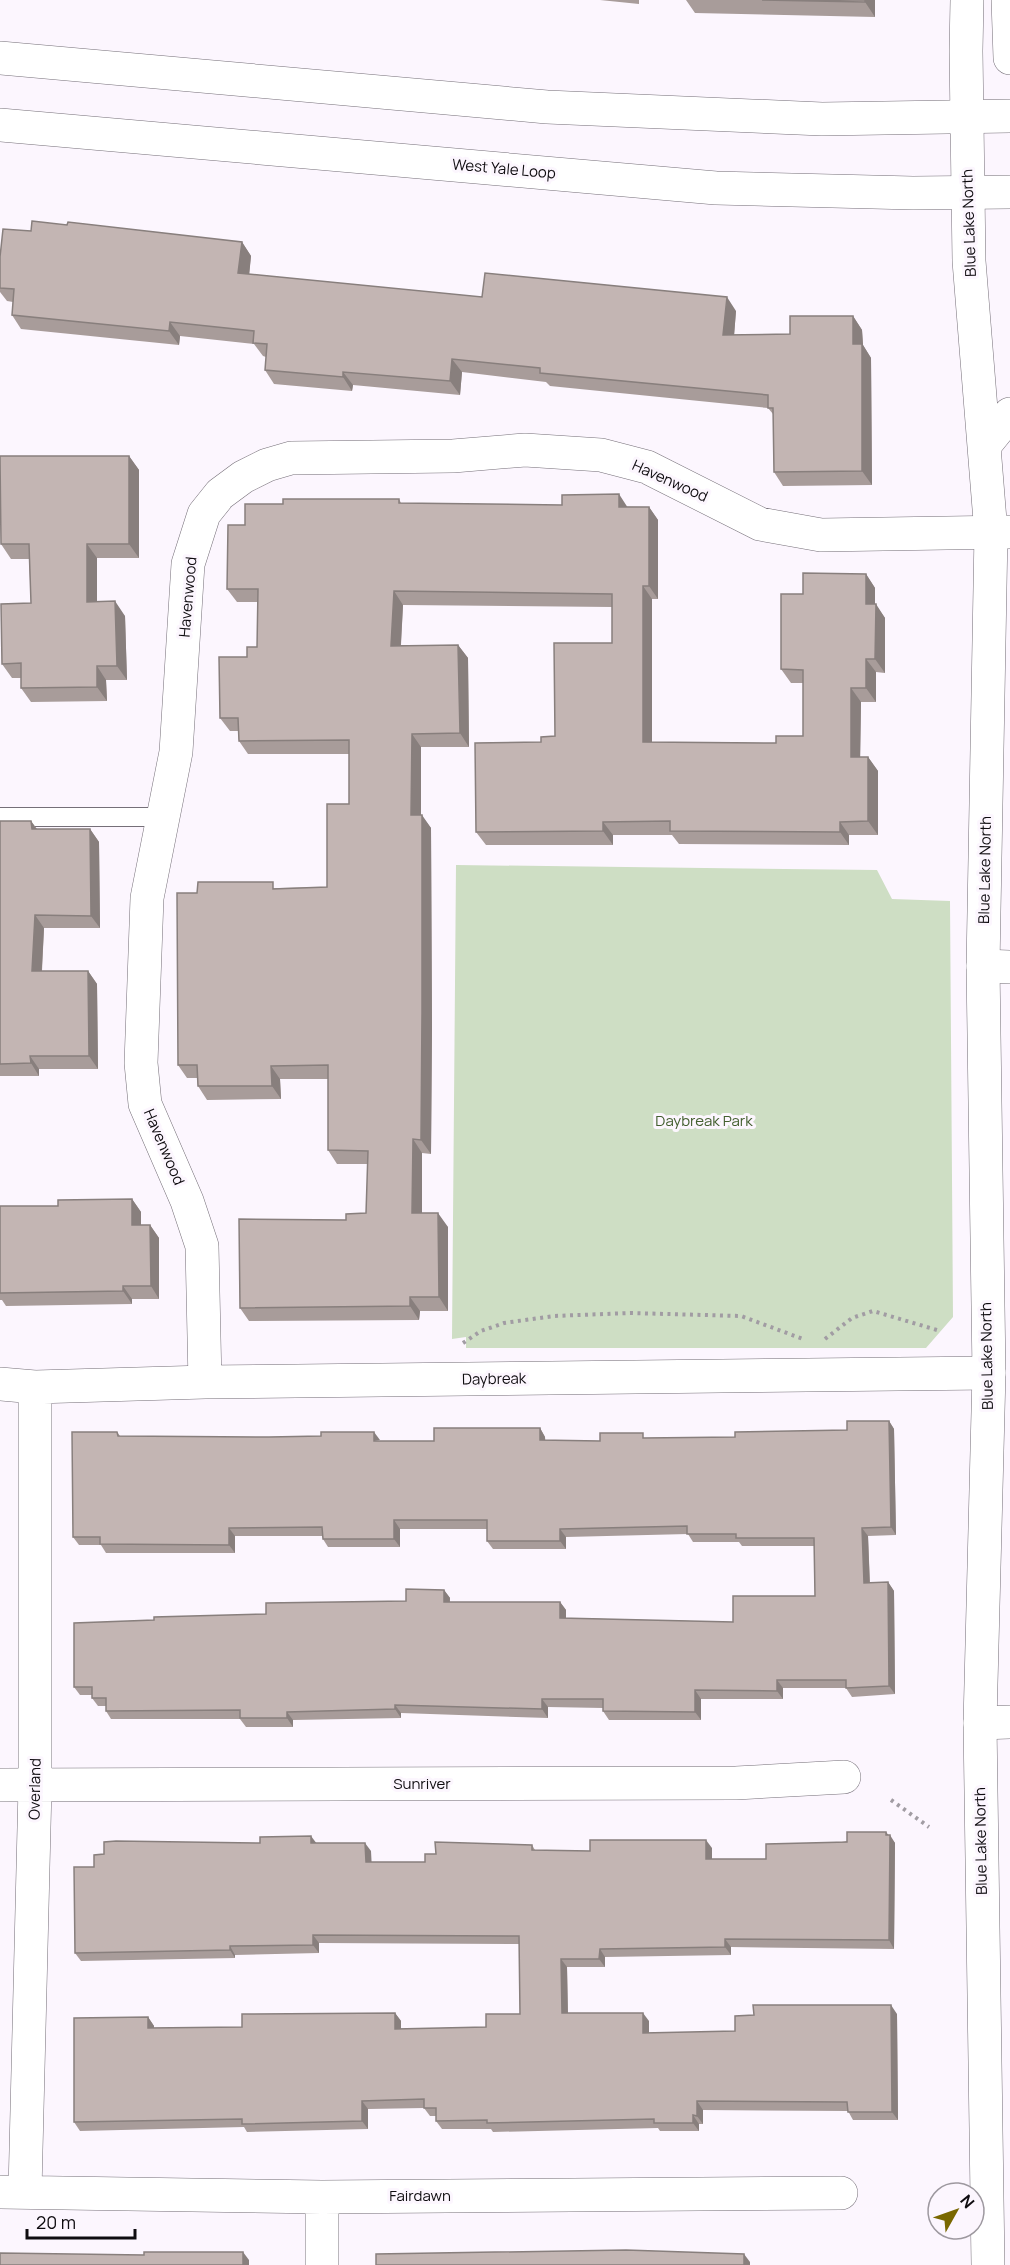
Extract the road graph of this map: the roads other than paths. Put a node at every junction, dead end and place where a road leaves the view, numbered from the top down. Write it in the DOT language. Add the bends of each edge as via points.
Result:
graph roads {
  1 [pos="968,0"];
  2 [pos="1008,0"];
  3 [pos="0,58"];
  4 [pos="1010,58"];
  5 [pos="1010,116"];
  6 [pos="967,117"];
  7 [pos="0,125"];
  8 [pos="1010,192"];
  9 [pos="968,193"];
  10 [pos="1010,414"];
  11 [pos="984,446"];
  12 [pos="1000,532"];
  13 [pos="0,817"];
  14 [pos="165,817"];
  15 [pos="996,967"];
  16 [pos="988,1373"];
  17 [pos="205,1382"];
  18 [pos="0,1384"];
  19 [pos="35,1388"];
  20 [pos="995,1723"];
  21 [pos="844,1777"];
  22 [pos="0,1785"];
  23 [pos="35,1787"];
  24 [pos="13,2192"];
  25 [pos="841,2193"];
  26 [pos="322,2197"];
  27 [pos="322,2265"];
  28 [pos="988,2265"];
  1 -- 6 [label="street, Blue Lake North"];
  2 -- 4 [label="street"];
  3 -- 6 [label="street" via="547,107 822,119"];
  5 -- 6 [label="street"];
  6 -- 9 [label="street, Blue Lake North"];
  7 -- 9 [label="street, West Yale Loop" via="716,188"];
  8 -- 9 [label="street, West Yale Loop"];
  9 -- 11 [label="street, Blue Lake North" via="969,261"];
  10 -- 11 [label="street"];
  11 -- 12 [label="street, Blue Lake North"];
  12 -- 14 [label="street, Havenwood" via="821,535 760,524 647,467 601,454 525,450 453,456 291,458 267,465 220,494 204,514 188,564 177,743"];
  12 -- 15 [label="street, Blue Lake North"];
  13 -- 14 [label="lane"];
  14 -- 17 [label="street, Havenwood" via="147,898 141,1063 145,1104 202,1246"];
  15 -- 16 [label="street, Blue Lake North"];
  16 -- 17 [label="street, Daybreak"];
  16 -- 20 [label="street, Blue Lake North"];
  17 -- 19 [label="street, Daybreak"];
  18 -- 19 [label="street, Daybreak"];
  19 -- 23 [label="street, Overland"];
  20 -- 28 [label="street, Blue Lake North"];
  21 -- 23 [label="street, Sunriver" via="736,1783"];
  22 -- 23 [label="street, Sunriver"];
  23 -- 24 [label="street, Overland"];
  24 -- 26 [label="street, Fairdawn"];
  25 -- 26 [label="street, Fairdawn"];
  26 -- 27 [label="street"];
}
